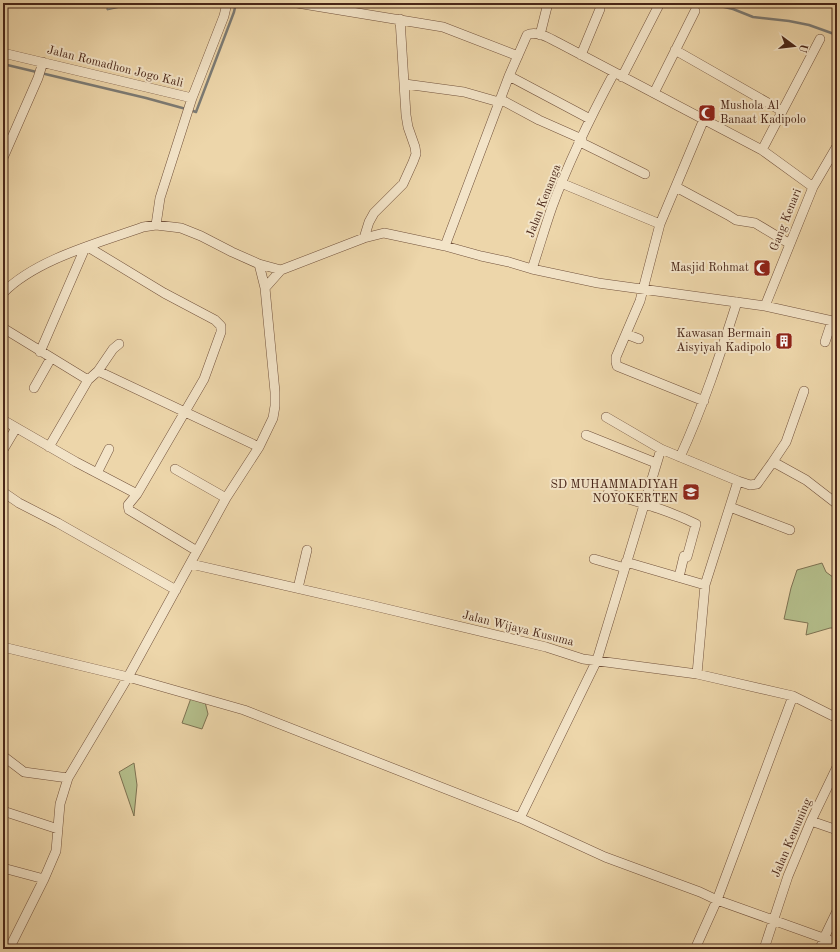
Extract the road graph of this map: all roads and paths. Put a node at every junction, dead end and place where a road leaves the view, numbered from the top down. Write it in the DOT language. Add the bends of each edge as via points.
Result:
graph roads {
  1 [pos="227,3"];
  2 [pos="297,3"];
  3 [pos="548,3"];
  4 [pos="660,3"];
  5 [pos="600,9"];
  6 [pos="695,11"];
  7 [pos="400,19"];
  8 [pos="540,35"];
  9 [pos="820,39"];
  10 [pos="675,50"];
  11 [pos="3,53"];
  12 [pos="581,55"];
  13 [pos="518,56"];
  14 [pos="42,65"];
  15 [pos="618,75"];
  16 [pos="509,76"];
  17 [pos="405,84"];
  18 [pos="654,93"];
  19 [pos="500,101"];
  20 [pos="190,102"];
  21 [pos="782,111"];
  22 [pos="590,119"];
  23 [pos="704,119"];
  24 [pos="581,141"];
  25 [pos="6,143"];
  26 [pos="837,146"];
  27 [pos="762,150"];
  28 [pos="3,158"];
  29 [pos="645,174"];
  30 [pos="562,183"];
  31 [pos="676,187"];
  32 [pos="813,187"];
  33 [pos="156,224"];
  34 [pos="660,224"];
  35 [pos="364,238"];
  36 [pos="790,244"];
  37 [pos="445,246"];
  38 [pos="87,247"];
  39 [pos="259,264"];
  40 [pos="532,269"];
  41 [pos="281,270"];
  42 [pos="265,288"];
  43 [pos="644,290"];
  44 [pos="3,293"];
  45 [pos="737,302"];
  46 [pos="765,306"];
  47 [pos="834,321"];
  48 [pos="3,328"];
  49 [pos="626,334"];
  50 [pos="638,339"];
  51 [pos="825,342"];
  52 [pos="119,344"];
  53 [pos="40,352"];
  54 [pos="51,358"];
  55 [pos="98,371"];
  56 [pos="88,380"];
  57 [pos="34,388"];
  58 [pos="804,391"];
  59 [pos="704,401"];
  60 [pos="184,412"];
  61 [pos="606,417"];
  62 [pos="3,420"];
  63 [pos="16,428"];
  64 [pos="586,435"];
  65 [pos="49,447"];
  66 [pos="259,447"];
  67 [pos="660,448"];
  68 [pos="109,449"];
  69 [pos="3,450"];
  70 [pos="680,457"];
  71 [pos="656,463"];
  72 [pos="772,463"];
  73 [pos="175,469"];
  74 [pos="97,473"];
  75 [pos="738,481"];
  76 [pos="3,492"];
  77 [pos="608,493"];
  78 [pos="137,494"];
  79 [pos="226,498"];
  80 [pos="644,503"];
  81 [pos="837,504"];
  82 [pos="730,507"];
  83 [pos="790,530"];
  84 [pos="307,550"];
  85 [pos="197,551"];
  86 [pos="594,560"];
  87 [pos="190,564"];
  88 [pos="626,565"];
  89 [pos="679,578"];
  90 [pos="706,585"];
  91 [pos="298,588"];
  92 [pos="176,590"];
  93 [pos="3,647"];
  94 [pos="597,660"];
  95 [pos="697,674"];
  96 [pos="128,677"];
  97 [pos="793,696"];
  98 [pos="837,718"];
  99 [pos="3,756"];
  100 [pos="837,766"];
  101 [pos="68,778"];
  102 [pos="3,811"];
  103 [pos="520,818"];
  104 [pos="811,821"];
  105 [pos="58,829"];
  106 [pos="837,830"];
  107 [pos="3,868"];
  108 [pos="44,879"];
  109 [pos="717,900"];
  110 [pos="837,911"];
  111 [pos="773,920"];
  112 [pos="824,938"];
  113 [pos="837,943"];
  114 [pos="10,949"];
  115 [pos="695,949"];
  116 [pos="764,949"];
  117 [pos="820,949"];
  1 -- 20 [label="street, Jalan Romadhon Jogo Kali"];
  2 -- 7 [label="street"];
  3 -- 8 [label="street"];
  4 -- 15 [label="street, Jalan Kenanga"];
  5 -- 12 [label="street"];
  6 -- 10 [label="street"];
  7 -- 13 [label="street" via="443,27"];
  7 -- 17 [label="street"];
  8 -- 12 [label="street"];
  8 -- 13 [label="street" via="527,35"];
  9 -- 21 [label="street"];
  10 -- 18 [label="street"];
  10 -- 21 [label="street"];
  11 -- 14 [label="street, Jalan Romadhon Jogo Kali"];
  12 -- 15 [label="street"];
  13 -- 16 [label="street"];
  14 -- 20 [label="street, Jalan Romadhon Jogo Kali"];
  14 -- 25 [label="street"];
  15 -- 18 [label="street"];
  15 -- 22 [label="street, Jalan Kenanga"];
  16 -- 19 [label="street"];
  16 -- 22 [label="street"];
  17 -- 19 [label="street" via="464,92"];
  17 -- 35 [label="street" via="407,121 416,154 402,184 374,213"];
  18 -- 23 [label="street"];
  19 -- 24 [label="street"];
  19 -- 37 [label="street"];
  20 -- 33 [label="street" via="160,198"];
  21 -- 27 [label="street"];
  22 -- 24 [label="street, Jalan Kenanga"];
  23 -- 27 [label="street"];
  23 -- 31 [label="street"];
  24 -- 29 [label="street"];
  24 -- 30 [label="street, Jalan Kenanga"];
  25 -- 28 [label="street"];
  26 -- 32 [label="street, Gang Kenari"];
  27 -- 32 [label="street"];
  30 -- 34 [label="street"];
  30 -- 40 [label="street, Jalan Kenanga"];
  31 -- 34 [label="street"];
  31 -- 36 [label="street" via="736,220 755,224"];
  32 -- 36 [label="street, Gang Kenari"];
  33 -- 38 [label="street"];
  33 -- 39 [label="street" via="190,231"];
  34 -- 43 [label="street"];
  35 -- 37 [label="street" via="384,233"];
  35 -- 41 [label="street"];
  36 -- 46 [label="street, Gang Kenari"];
  37 -- 40 [label="street"];
  38 -- 44 [label="street" via="26,274"];
  38 -- 53 [label="street"];
  38 -- 60 [label="street" via="215,320 221,326 204,379"];
  39 -- 41 [label="street"];
  39 -- 42 [label="street"];
  40 -- 43 [label="street"];
  41 -- 42 [label="street"];
  42 -- 66 [label="street" via="276,406"];
  43 -- 45 [label="street"];
  43 -- 49 [label="street"];
  45 -- 46 [label="street"];
  45 -- 59 [label="street"];
  46 -- 47 [label="street"];
  47 -- 51 [label="street"];
  48 -- 53 [label="street"];
  49 -- 50 [label="street"];
  49 -- 59 [label="street" via="616,357 617,366"];
  52 -- 55 [label="street"];
  53 -- 54 [label="street"];
  54 -- 56 [label="street"];
  54 -- 57 [label="street"];
  55 -- 56 [label="street"];
  55 -- 60 [label="street"];
  56 -- 65 [label="street"];
  58 -- 72 [label="street" via="786,442"];
  59 -- 70 [label="street"];
  60 -- 66 [label="street"];
  60 -- 78 [label="street"];
  61 -- 67 [label="street"];
  62 -- 63 [label="street"];
  63 -- 65 [label="street"];
  63 -- 69 [label="street"];
  64 -- 71 [label="street"];
  65 -- 74 [label="street"];
  66 -- 79 [label="street"];
  67 -- 70 [label="street"];
  67 -- 71 [label="street"];
  68 -- 74 [label="street"];
  70 -- 75 [label="street"];
  71 -- 80 [label="street"];
  72 -- 75 [label="street" via="757,484 750,485"];
  72 -- 81 [label="street" via="806,480"];
  73 -- 79 [label="street"];
  74 -- 78 [label="street"];
  75 -- 82 [label="street"];
  76 -- 92 [label="street"];
  77 -- 80 [label="street"];
  78 -- 85 [label="street" via="128,505 129,510"];
  79 -- 85 [label="street"];
  80 -- 88 [label="street"];
  80 -- 89 [label="street" via="696,524"];
  82 -- 83 [label="street"];
  82 -- 90 [label="street"];
  84 -- 91 [label="street"];
  85 -- 87 [label="street"];
  86 -- 88 [label="street"];
  87 -- 91 [label="street, Jalan Wijaya Kusuma"];
  87 -- 92 [label="street"];
  88 -- 89 [label="street"];
  88 -- 94 [label="street"];
  89 -- 90 [label="street"];
  90 -- 95 [label="street"];
  91 -- 94 [label="street, Jalan Wijaya Kusuma"];
  92 -- 96 [label="street"];
  93 -- 96 [label="street"];
  94 -- 95 [label="street, Jalan Wijaya Kusuma"];
  94 -- 103 [label="street"];
  95 -- 97 [label="street, Jalan Wijaya Kusuma"];
  96 -- 101 [label="street"];
  96 -- 103 [label="street" via="244,710"];
  97 -- 98 [label="street, Jalan Wijaya Kusuma"];
  97 -- 109 [label="street"];
  99 -- 101 [label="street" via="24,772"];
  100 -- 104 [label="street, Jalan Kemuning"];
  101 -- 105 [label="street" via="60,804"];
  102 -- 105 [label="street"];
  103 -- 109 [label="street" via="605,856"];
  104 -- 106 [label="street"];
  104 -- 111 [label="street, Jalan Kemuning"];
  105 -- 108 [label="street" via="56,851"];
  107 -- 108 [label="street"];
  108 -- 114 [label="street"];
  109 -- 111 [label="street"];
  109 -- 115 [label="street"];
  110 -- 112 [label="street"];
  111 -- 112 [label="street"];
  111 -- 116 [label="street, Jalan Kemuning"];
  112 -- 113 [label="street"];
  112 -- 117 [label="street"];
}
